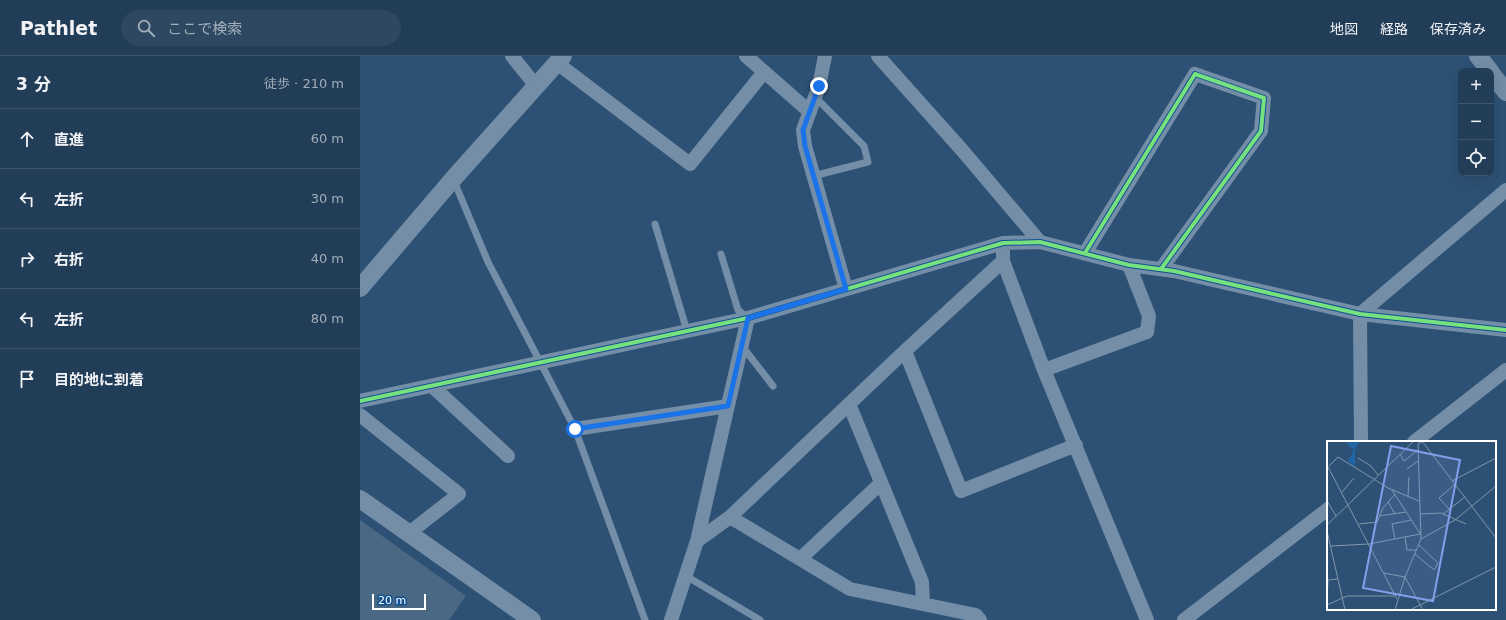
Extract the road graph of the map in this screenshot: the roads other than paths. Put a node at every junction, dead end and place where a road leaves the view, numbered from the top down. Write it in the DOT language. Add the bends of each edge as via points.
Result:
graph roads {
  1 [pos="512,56"];
  2 [pos="825,56"];
  3 [pos="878,56"];
  4 [pos="1478,56"];
  5 [pos="750,57"];
  6 [pos="560,60"];
  7 [pos="1487,68"];
  8 [pos="764,72"];
  9 [pos="1494,77"];
  10 [pos="536,86"];
  11 [pos="1506,92"];
  12 [pos="815,97"];
  13 [pos="810,112"];
  14 [pos="813,176"];
  15 [pos="453,179"];
  16 [pos="1506,190"];
  17 [pos="655,224"];
  18 [pos="1040,242"];
  19 [pos="1003,243"];
  20 [pos="1085,253"];
  21 [pos="721,254"];
  22 [pos="1003,261"];
  23 [pos="1129,265"];
  24 [pos="1161,269"];
  25 [pos="360,288"];
  26 [pos="846,289"];
  27 [pos="1360,314"];
  28 [pos="748,318"];
  29 [pos="1506,330"];
  30 [pos="687,331"];
  31 [pos="741,346"];
  32 [pos="905,351"];
  33 [pos="539,364"];
  34 [pos="1044,370"];
  35 [pos="1506,370"];
  36 [pos="432,386"];
  37 [pos="773,386"];
  38 [pos="360,401"];
  39 [pos="849,404"];
  40 [pos="728,406"];
  41 [pos="360,415"];
  42 [pos="575,429"];
  43 [pos="1361,441"];
  44 [pos="1415,441"];
  45 [pos="1076,445"];
  46 [pos="508,456"];
  47 [pos="881,483"];
  48 [pos="360,499"];
  49 [pos="1327,510"];
  50 [pos="730,518"];
  51 [pos="409,533"];
  52 [pos="697,541"];
  53 [pos="800,560"];
  54 [pos="686,576"];
  55 [pos="923,604"];
  56 [pos="532,620"];
  57 [pos="645,620"];
  58 [pos="671,620"];
  59 [pos="760,620"];
  60 [pos="980,620"];
  61 [pos="1147,620"];
  62 [pos="1184,620"];
  1 -- 10 [label="street"];
  2 -- 12 [label="street"];
  3 -- 18 [label="street"];
  4 -- 7 [label="street"];
  5 -- 8 [label="street"];
  6 -- 8 [label="street" via="690,164"];
  6 -- 10 [label="street"];
  8 -- 13 [label="street"];
  9 -- 11 [label="street"];
  10 -- 15 [label="street"];
  12 -- 13 [label="street"];
  12 -- 14 [label="lane" via="864,146 868,162"];
  13 -- 14 [label="street" via="803,130"];
  14 -- 26 [label="street"];
  15 -- 25 [label="street"];
  15 -- 33 [label="lane" via="488,262"];
  16 -- 27 [label="street"];
  17 -- 30 [label="lane"];
  18 -- 19 [label="street"];
  18 -- 20 [label="street"];
  19 -- 22 [label="street"];
  19 -- 26 [label="street"];
  20 -- 23 [label="street"];
  20 -- 24 [label="street" via="1195,74 1264,98 1262,131"];
  21 -- 28 [label="lane" via="738,310"];
  22 -- 32 [label="street"];
  22 -- 34 [label="street"];
  23 -- 24 [label="street"];
  23 -- 34 [label="street" via="1149,316 1147,332"];
  24 -- 27 [label="street"];
  26 -- 28 [label="street"];
  27 -- 29 [label="street"];
  27 -- 43 [label="street"];
  28 -- 30 [label="street"];
  28 -- 31 [label="street"];
  30 -- 33 [label="street"];
  31 -- 37 [label="lane"];
  31 -- 40 [label="street"];
  32 -- 39 [label="street"];
  32 -- 45 [label="street" via="961,491"];
  33 -- 36 [label="street"];
  33 -- 42 [label="lane"];
  34 -- 45 [label="street"];
  35 -- 44 [label="street"];
  36 -- 38 [label="street"];
  36 -- 46 [label="street"];
  39 -- 47 [label="street"];
  39 -- 50 [label="street"];
  40 -- 42 [label="street"];
  40 -- 52 [label="street"];
  41 -- 51 [label="street" via="459,494"];
  42 -- 57 [label="lane"];
  45 -- 61 [label="street"];
  47 -- 53 [label="street"];
  47 -- 55 [label="street" via="922,582"];
  48 -- 51 [label="street"];
  49 -- 62 [label="street"];
  50 -- 52 [label="street"];
  50 -- 53 [label="street"];
  51 -- 56 [label="street"];
  52 -- 54 [label="street"];
  53 -- 55 [label="street" via="850,589"];
  54 -- 58 [label="street"];
  54 -- 59 [label="lane"];
  55 -- 60 [label="street" via="976,615"];
}
